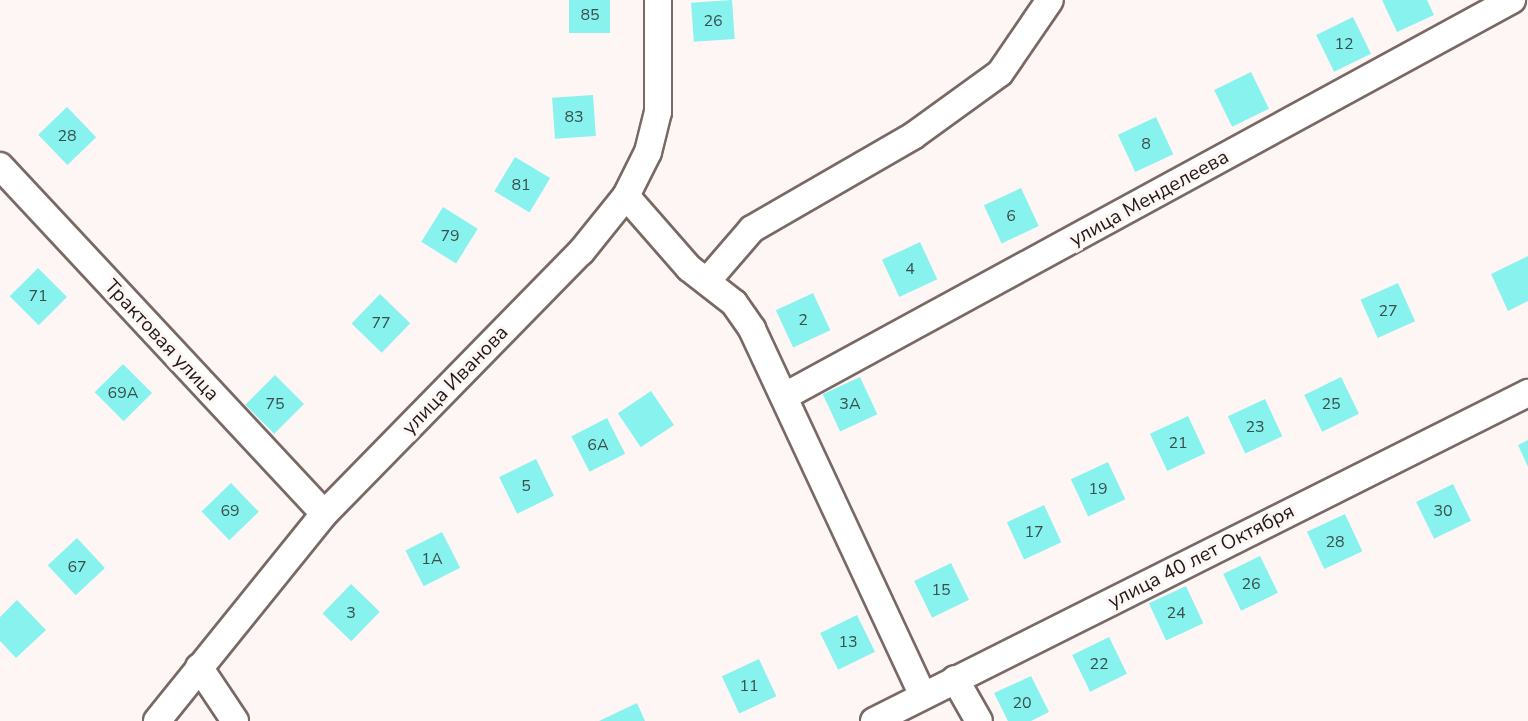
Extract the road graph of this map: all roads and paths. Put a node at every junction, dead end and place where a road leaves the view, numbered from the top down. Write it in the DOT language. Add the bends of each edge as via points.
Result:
graph roads {
  1 [pos="658,0"];
  2 [pos="1050,0"];
  3 [pos="1512,0"];
  4 [pos="0,166"];
  5 [pos="626,196"];
  6 [pos="708,280"];
  7 [pos="1528,393"];
  8 [pos="785,396"];
  9 [pos="324,514"];
  10 [pos="199,667"];
  11 [pos="955,679"];
  12 [pos="923,695"];
  13 [pos="156,721"];
  14 [pos="236,721"];
  15 [pos="874,721"];
  16 [pos="979,721"];
  1 -- 5 [label="street, улица Иванова" via="658,112 648,152"];
  2 -- 6 [label="street" via="1000,73 913,136 752,229 729,248"];
  3 -- 8 [label="street, улица Менделеева"];
  4 -- 9 [label="street, Трактовая улица"];
  5 -- 6 [label="street" via="689,268"];
  5 -- 9 [label="street, улица Иванова" via="581,252"];
  6 -- 8 [label="street" via="752,328"];
  7 -- 11 [label="street, улица 40 лет Октября"];
  8 -- 12 [label="street"];
  9 -- 10 [label="street, улица Иванова"];
  10 -- 13 [label="street, улица Иванова"];
  10 -- 14 [label="street"];
  11 -- 12 [label="street, улица 40 лет Октября"];
  11 -- 16 [label="street"];
  12 -- 15 [label="street, улица 40 лет Октября"];
}
